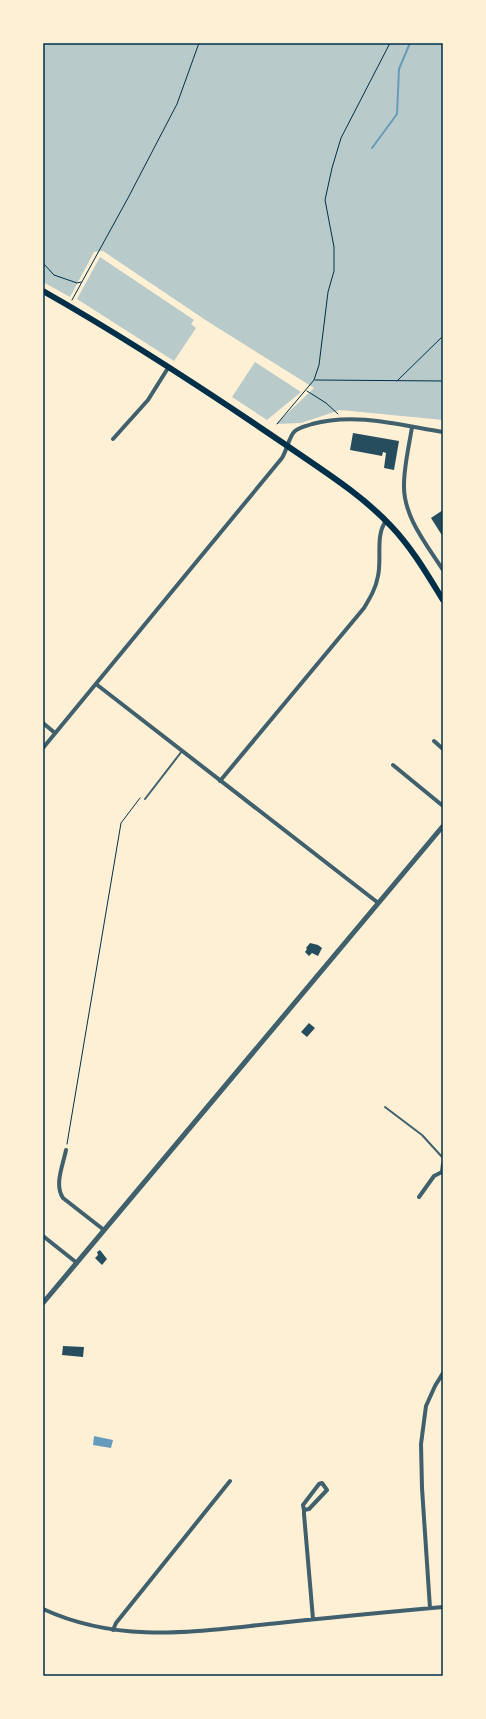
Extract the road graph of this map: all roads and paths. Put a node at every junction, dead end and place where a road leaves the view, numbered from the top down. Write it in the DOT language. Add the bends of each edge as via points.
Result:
graph roads {
  1 [pos="199,43"];
  2 [pos="390,43"];
  3 [pos="43,263"];
  4 [pos="81,282"];
  5 [pos="43,291"];
  6 [pos="69,306"];
  7 [pos="443,336"];
  8 [pos="168,368"];
  9 [pos="314,380"];
  10 [pos="396,381"];
  11 [pos="443,381"];
  12 [pos="306,390"];
  13 [pos="343,418"];
  14 [pos="277,424"];
  15 [pos="412,427"];
  16 [pos="443,432"];
  17 [pos="113,439"];
  18 [pos="287,446"];
  19 [pos="386,521"];
  20 [pos="443,570"];
  21 [pos="443,600"];
  22 [pos="96,684"];
  23 [pos="43,723"];
  24 [pos="55,733"];
  25 [pos="434,741"];
  26 [pos="43,748"];
  27 [pos="443,749"];
  28 [pos="182,751"];
  29 [pos="393,765"];
  30 [pos="220,781"];
  31 [pos="140,798"];
  32 [pos="144,799"];
  33 [pos="443,806"];
  34 [pos="443,826"];
  35 [pos="377,902"];
  36 [pos="385,1107"];
  37 [pos="66,1150"];
  38 [pos="443,1158"];
  39 [pos="443,1164"];
  40 [pos="443,1173"];
  41 [pos="418,1197"];
  42 [pos="104,1230"];
  43 [pos="43,1236"];
  44 [pos="77,1263"];
  45 [pos="43,1303"];
  46 [pos="443,1373"];
  47 [pos="230,1481"];
  48 [pos="304,1510"];
  49 [pos="443,1607"];
  50 [pos="43,1608"];
  51 [pos="430,1608"];
  52 [pos="313,1619"];
  53 [pos="113,1630"];
  1 -- 4 [label="path" via="177,104"];
  2 -- 9 [label="path" via="341,138 332,168 325,200 334,247 334,271 328,292 322,346"];
  3 -- 4 [label="path" via="54,275"];
  4 -- 6 [label="path"];
  5 -- 6 [label="main road"];
  6 -- 8 [label="main road"];
  7 -- 10 [label="path"];
  8 -- 17 [label="street" via="148,400"];
  8 -- 18 [label="main road"];
  9 -- 10 [label="path"];
  9 -- 12 [label="path"];
  10 -- 11 [label="path"];
  12 -- 13 [label="path"];
  12 -- 14 [label="path"];
  13 -- 15 [label="street"];
  13 -- 18 [label="street" via="301,427 294,431"];
  15 -- 16 [label="street"];
  15 -- 20 [label="street" via="404,485 406,505"];
  18 -- 19 [label="main road" via="369,505"];
  18 -- 22 [label="street" via="282,458"];
  19 -- 21 [label="main road" via="410,547"];
  19 -- 30 [label="street" via="381,530 375,588 364,608"];
  22 -- 24 [label="street"];
  22 -- 28 [label="street"];
  23 -- 24 [label="street"];
  24 -- 26 [label="street"];
  25 -- 27 [label="street"];
  28 -- 30 [label="street"];
  28 -- 32 [label="lane"];
  29 -- 33 [label="street"];
  30 -- 35 [label="street"];
  31 -- 37 [label="path" via="121,823"];
  34 -- 35 [label="street"];
  35 -- 42 [label="street"];
  36 -- 38 [label="lane" via="422,1135"];
  37 -- 42 [label="street" via="59,1192 63,1198"];
  39 -- 40 [label="street"];
  40 -- 41 [label="street" via="434,1176"];
  42 -- 44 [label="street"];
  43 -- 44 [label="street"];
  44 -- 45 [label="street"];
  46 -- 51 [label="street" via="426,1406 420,1444"];
  47 -- 53 [label="street"];
  48 -- 48 [label="street" via="310,1509 327,1490 322,1483 303,1504"];
  48 -- 52 [label="street"];
  49 -- 51 [label="street"];
  50 -- 53 [label="street" via="62,1617"];
  51 -- 52 [label="street"];
  52 -- 53 [label="street" via="182,1632 138,1633"];
}
